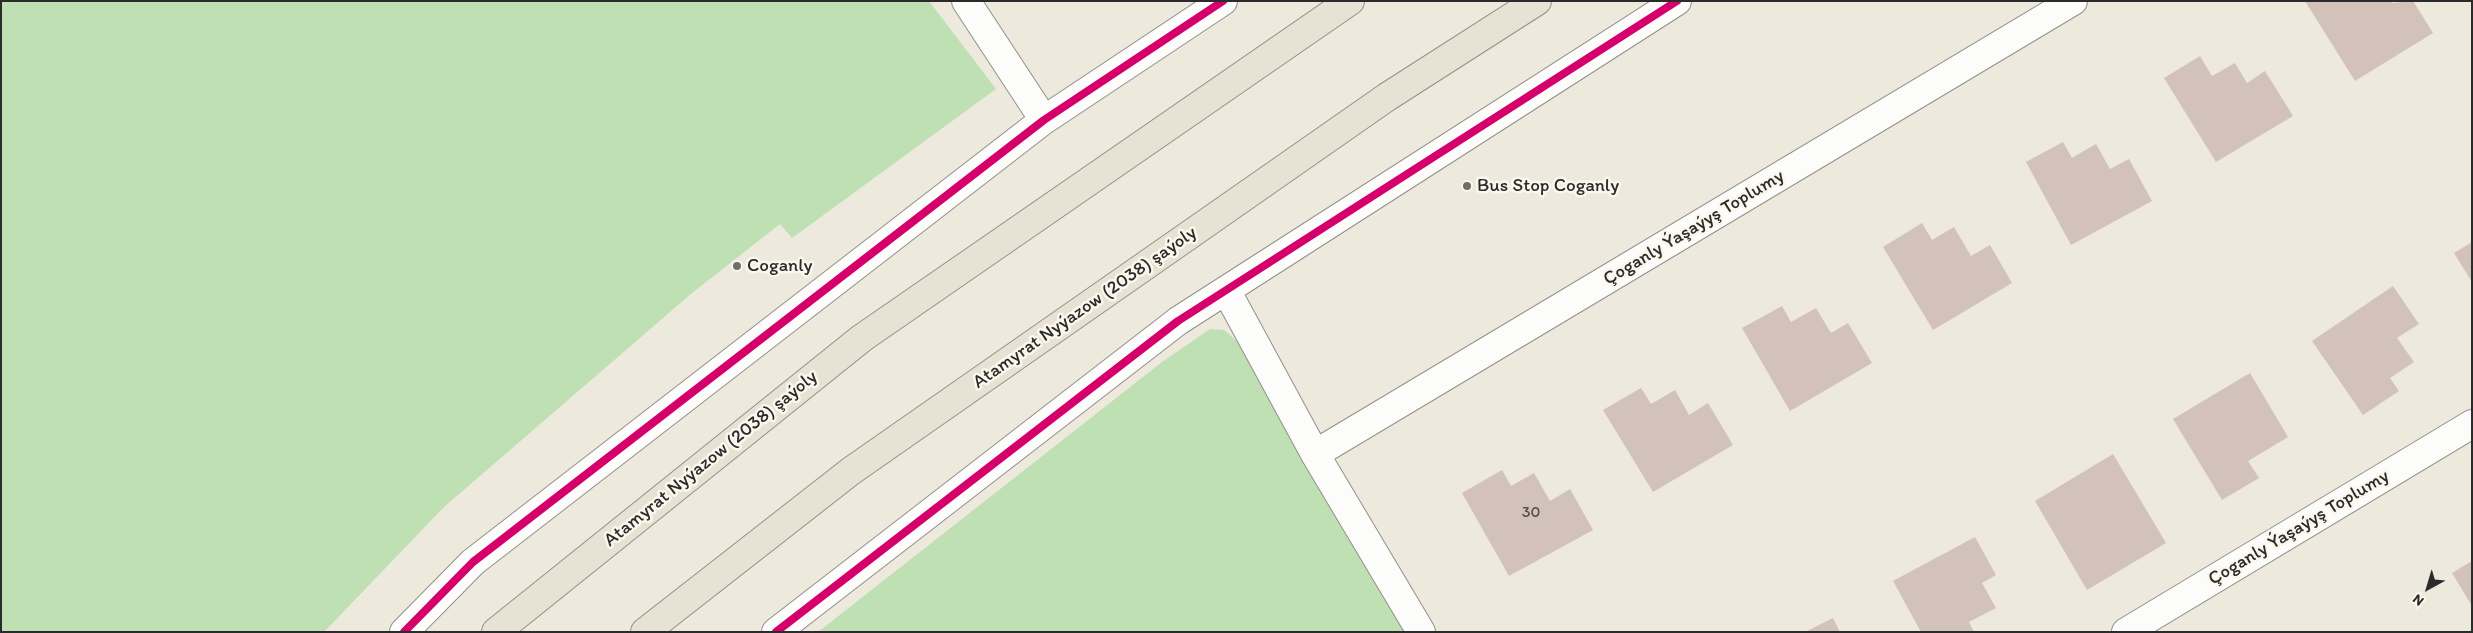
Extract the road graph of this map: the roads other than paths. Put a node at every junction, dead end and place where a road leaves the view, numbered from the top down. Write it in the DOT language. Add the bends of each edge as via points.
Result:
graph roads {
  1 [pos="966,1"];
  2 [pos="1223,1"];
  3 [pos="1350,1"];
  4 [pos="1537,1"];
  5 [pos="1678,1"];
  6 [pos="2074,1"];
  7 [pos="1044,120"];
  8 [pos="1226,290"];
  9 [pos="2472,424"];
  10 [pos="1316,454"];
  11 [pos="404,632"];
  12 [pos="496,632"];
  13 [pos="644,632"];
  14 [pos="776,632"];
  15 [pos="1420,632"];
  16 [pos="2126,632"];
  1 -- 7 [label="street"];
  2 -- 7 [label="street"];
  3 -- 12 [label="main road, Atamyrat Nyýazow (2038) şaýoly" via="862,338"];
  4 -- 13 [label="main road, Atamyrat Nyýazow (2038) şaýoly" via="1387,97 859,466"];
  5 -- 8 [label="street"];
  6 -- 10 [label="street, Çoganly Ýaşaýyş Toplumy"];
  7 -- 11 [label="street" via="474,562"];
  8 -- 10 [label="street"];
  8 -- 14 [label="street" via="1178,321"];
  9 -- 16 [label="street, Çoganly Ýaşaýyş Toplumy"];
  10 -- 15 [label="street"];
}
